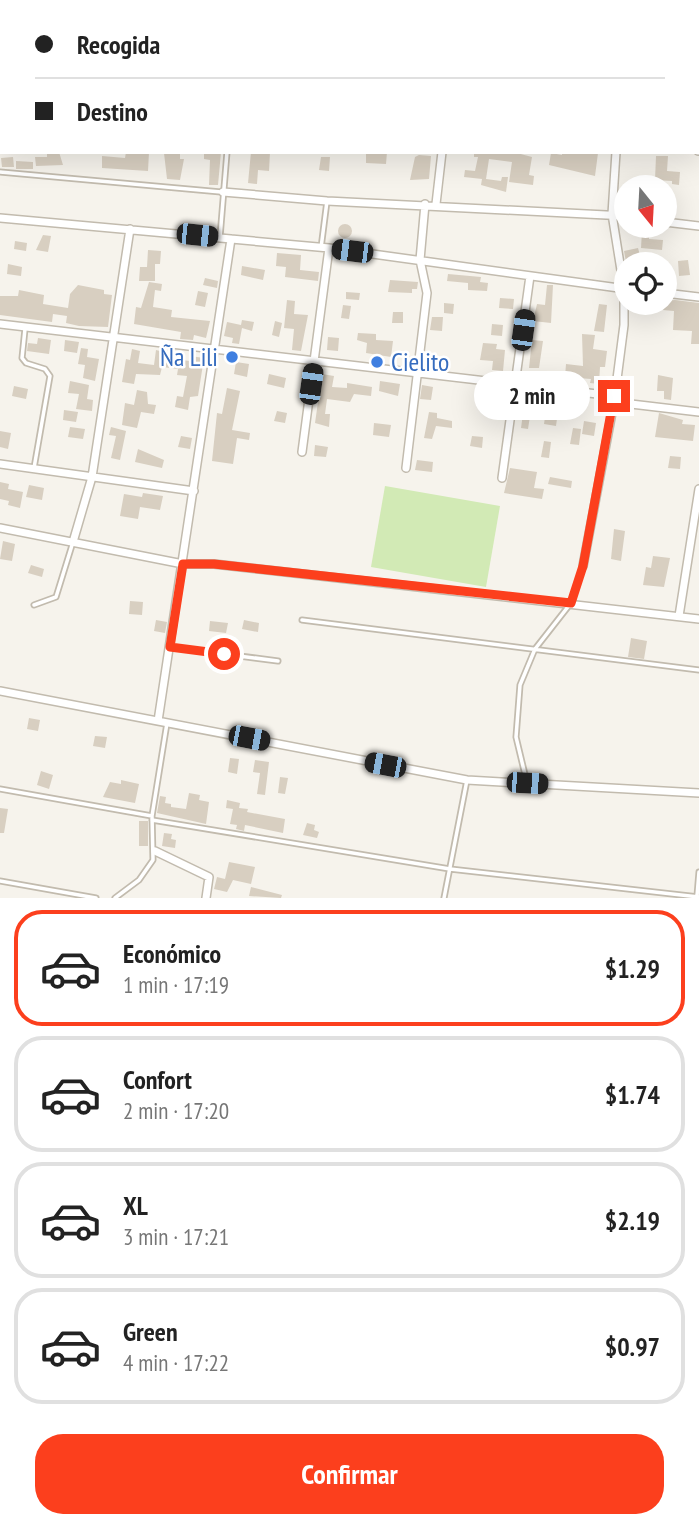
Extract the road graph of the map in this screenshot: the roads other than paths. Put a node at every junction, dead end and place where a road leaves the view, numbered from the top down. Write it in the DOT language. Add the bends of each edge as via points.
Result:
graph roads {
  1 [pos="227,154"];
  2 [pos="442,154"];
  3 [pos="616,154"];
  4 [pos="0,172"];
  5 [pos="223,192"];
  6 [pos="327,201"];
  7 [pos="425,204"];
  8 [pos="436,204"];
  9 [pos="612,214"];
  10 [pos="0,218"];
  11 [pos="677,223"];
  12 [pos="699,226"];
  13 [pos="130,229"];
  14 [pos="220,237"];
  15 [pos="232,239"];
  16 [pos="325,248"];
  17 [pos="619,252"];
  18 [pos="420,260"];
  19 [pos="530,276"];
  20 [pos="614,287"];
  21 [pos="677,294"];
  22 [pos="699,297"];
  23 [pos="624,315"];
  24 [pos="0,324"];
  25 [pos="25,327"];
  26 [pos="114,337"];
  27 [pos="216,349"];
  28 [pos="314,360"];
  29 [pos="417,373"];
  30 [pos="515,384"];
  31 [pos="614,399"];
  32 [pos="699,412"];
  33 [pos="302,453"];
  34 [pos="0,464"];
  35 [pos="34,468"];
  36 [pos="406,468"];
  37 [pos="92,477"];
  38 [pos="502,478"];
  39 [pos="699,489"];
  40 [pos="194,491"];
  41 [pos="0,528"];
  42 [pos="73,542"];
  43 [pos="183,564"];
  44 [pos="583,566"];
  45 [pos="571,603"];
  46 [pos="34,604"];
  47 [pos="679,616"];
  48 [pos="699,619"];
  49 [pos="302,620"];
  50 [pos="170,647"];
  51 [pos="535,649"];
  52 [pos="278,661"];
  53 [pos="699,670"];
  54 [pos="0,691"];
  55 [pos="158,721"];
  56 [pos="167,723"];
  57 [pos="467,780"];
  58 [pos="527,783"];
  59 [pos="0,789"];
  60 [pos="699,793"];
  61 [pos="152,818"];
  62 [pos="155,851"];
  63 [pos="450,869"];
  64 [pos="699,872"];
  65 [pos="0,881"];
  66 [pos="697,897"];
  67 [pos="96,898"];
  68 [pos="115,898"];
  69 [pos="206,898"];
  70 [pos="444,898"];
  1 -- 5 [label="lane"];
  2 -- 8 [label="street"];
  3 -- 9 [label="street"];
  4 -- 5 [label="lane"];
  5 -- 6 [label="street"];
  5 -- 14 [label="lane"];
  6 -- 7 [label="street"];
  6 -- 16 [label="lane"];
  7 -- 8 [label="street"];
  7 -- 18 [label="street"];
  8 -- 9 [label="street"];
  9 -- 17 [label="street"];
  10 -- 13 [label="street"];
  11 -- 12 [label="street"];
  13 -- 14 [label="street"];
  13 -- 26 [label="street"];
  14 -- 15 [label="street"];
  15 -- 16 [label="street"];
  15 -- 27 [label="street"];
  16 -- 18 [label="street"];
  16 -- 28 [label="street"];
  18 -- 19 [label="street"];
  18 -- 29 [label="street" via="427,293"];
  19 -- 20 [label="street"];
  19 -- 30 [label="street"];
  21 -- 22 [label="street"];
  23 -- 31 [label="street"];
  24 -- 25 [label="street"];
  25 -- 26 [label="street"];
  25 -- 35 [label="lane" via="22,358 50,376"];
  26 -- 27 [label="street"];
  26 -- 37 [label="street"];
  27 -- 28 [label="street"];
  27 -- 40 [label="street"];
  28 -- 29 [label="street"];
  28 -- 33 [label="street"];
  29 -- 30 [label="street"];
  29 -- 36 [label="street"];
  30 -- 31 [label="street"];
  30 -- 38 [label="street"];
  31 -- 32 [label="street"];
  31 -- 44 [label="street"];
  34 -- 35 [label="street"];
  35 -- 37 [label="street"];
  37 -- 40 [label="street"];
  37 -- 42 [label="street"];
  39 -- 47 [label="street"];
  40 -- 43 [label="street"];
  41 -- 42 [label="street"];
  42 -- 43 [label="street"];
  42 -- 46 [label="lane" via="56,597"];
  43 -- 45 [label="street"];
  43 -- 50 [label="street"];
  44 -- 45 [label="lane"];
  45 -- 47 [label="street"];
  45 -- 51 [label="lane"];
  47 -- 48 [label="street"];
  49 -- 51 [label="lane"];
  50 -- 52 [label="lane"];
  50 -- 55 [label="street"];
  51 -- 53 [label="lane"];
  51 -- 58 [label="lane" via="520,685 515,721"];
  54 -- 55 [label="street"];
  55 -- 56 [label="street"];
  56 -- 57 [label="street"];
  56 -- 61 [label="lane"];
  57 -- 58 [label="street"];
  57 -- 63 [label="lane"];
  58 -- 60 [label="street"];
  59 -- 61 [label="lane"];
  61 -- 62 [label="lane"];
  61 -- 63 [label="lane"];
  62 -- 68 [label="lane" via="149,869"];
  62 -- 69 [label="street" via="209,877"];
  63 -- 66 [label="lane"];
  63 -- 70 [label="lane"];
  64 -- 66 [label="lane"];
  65 -- 67 [label="lane"];
}
